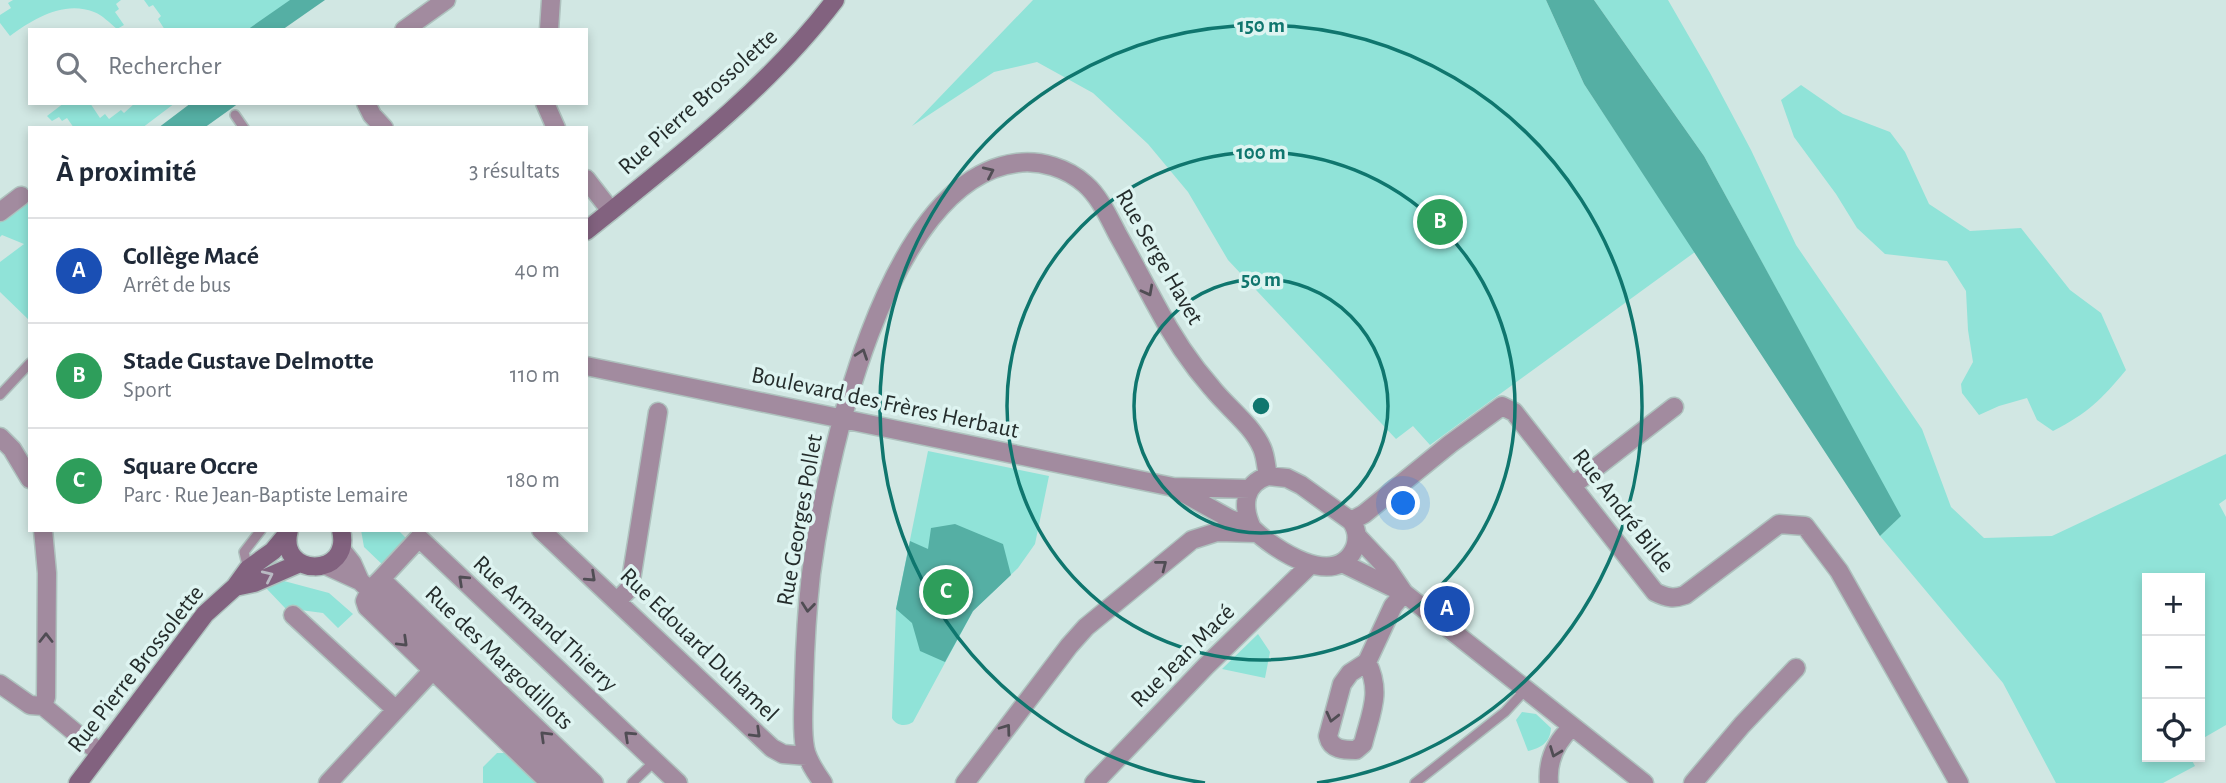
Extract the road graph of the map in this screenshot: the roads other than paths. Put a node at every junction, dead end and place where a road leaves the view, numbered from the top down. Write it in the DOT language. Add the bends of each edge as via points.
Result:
graph roads {
  1 [pos="446,0"];
  2 [pos="551,0"];
  3 [pos="835,0"];
  4 [pos="407,28"];
  5 [pos="549,28"];
  6 [pos="367,105"];
  7 [pos="546,105"];
  8 [pos="235,115"];
  9 [pos="243,126"];
  10 [pos="382,126"];
  11 [pos="555,126"];
  12 [pos="588,182"];
  13 [pos="21,196"];
  14 [pos="611,211"];
  15 [pos="0,212"];
  16 [pos="588,229"];
  17 [pos="28,365"];
  18 [pos="588,366"];
  19 [pos="0,395"];
  20 [pos="1674,407"];
  21 [pos="657,412"];
  22 [pos="843,419"];
  23 [pos="0,437"];
  24 [pos="28,476"];
  25 [pos="1268,476"];
  26 [pos="1572,486"];
  27 [pos="1173,487"];
  28 [pos="1250,489"];
  29 [pos="1354,529"];
  30 [pos="1254,530"];
  31 [pos="43,532"];
  32 [pos="259,532"];
  33 [pos="288,532"];
  34 [pos="341,532"];
  35 [pos="543,532"];
  36 [pos="415,534"];
  37 [pos="341,549"];
  38 [pos="300,563"];
  39 [pos="1342,563"];
  40 [pos="325,565"];
  41 [pos="1310,565"];
  42 [pos="248,569"];
  43 [pos="370,584"];
  44 [pos="235,587"];
  45 [pos="1404,593"];
  46 [pos="617,601"];
  47 [pos="293,615"];
  48 [pos="1367,662"];
  49 [pos="1796,668"];
  50 [pos="432,671"];
  51 [pos="0,684"];
  52 [pos="1527,689"];
  53 [pos="43,706"];
  54 [pos="395,709"];
  55 [pos="1572,727"];
  56 [pos="100,752"];
  57 [pos="807,756"];
  58 [pos="655,761"];
  59 [pos="78,783"];
  60 [pos="328,783"];
  61 [pos="550,783"];
  62 [pos="572,783"];
  63 [pos="594,783"];
  64 [pos="632,783"];
  65 [pos="678,783"];
  66 [pos="823,783"];
  67 [pos="965,783"];
  68 [pos="1094,783"];
  69 [pos="1415,783"];
  70 [pos="1549,783"];
  71 [pos="1644,783"];
  72 [pos="1693,783"];
  73 [pos="1959,783"];
  1 -- 4 [label="street"];
  2 -- 5 [label="street"];
  3 -- 14 [label="main road, Rue Pierre Brossolette" via="798,46 740,103"];
  6 -- 10 [label="street"];
  7 -- 11 [label="street"];
  8 -- 9 [label="lane"];
  12 -- 14 [label="street"];
  13 -- 15 [label="street"];
  14 -- 16 [label="main road, Rue Pierre Brossolette"];
  17 -- 19 [label="lane"];
  18 -- 22 [label="street, Boulevard des Frères Herbaut"];
  20 -- 26 [label="street"];
  21 -- 46 [label="street" via="631,580"];
  22 -- 25 [label="street, Rue Serge Havet, one-way" via="876,317 919,236 948,201 982,174 1008,164 1040,164 1067,172 1095,195 1188,356 1255,434"];
  22 -- 27 [label="street, Boulevard des Frères Herbaut"];
  22 -- 57 [label="street, Rue Georges Pollet, one-way" via="818,530 808,607"];
  23 -- 24 [label="street"];
  25 -- 28 [label="street"];
  25 -- 29 [label="street" via="1301,485"];
  26 -- 29 [label="street, Rue André Bilde" via="1514,412 1502,406 1364,514"];
  26 -- 73 [label="street, Rue André Bilde" via="1655,592 1666,597 1685,595 1779,524 1804,526 1839,571"];
  27 -- 28 [label="street, Boulevard des Frères Herbaut"];
  27 -- 30 [label="street, Boulevard des Frères Herbaut"];
  28 -- 30 [label="street" via="1244,504"];
  29 -- 39 [label="street" via="1354,548"];
  29 -- 45 [label="street"];
  30 -- 41 [label="street, Boulevard des Frères Herbaut"];
  67 -- 30 [label="street, one-way" via="1086,627 1192,540 1217,532"];
  53 -- 31 [label="street, one-way" via="47,573"];
  32 -- 42 [label="lane" via="244,552"];
  33 -- 38 [label="main road" via="289,550"];
  33 -- 42 [label="main road, Rue Pierre Brossolette" via="273,551"];
  34 -- 37 [label="main road"];
  35 -- 46 [label="street, Rue Edouard Duhamel, one-way"];
  36 -- 43 [label="street, Rue Armand Thierry"];
  58 -- 36 [label="street, Rue Armand Thierry, one-way"];
  37 -- 40 [label="main road"];
  37 -- 43 [label="street, Rue des Margodillots"];
  38 -- 40 [label="main road"];
  44 -- 38 [label="main road, Rue Pierre Brossolette, one-way"];
  39 -- 41 [label="street"];
  39 -- 45 [label="street"];
  40 -- 43 [label="street, Rue des Margodillots"];
  41 -- 68 [label="street, Rue Jean Macé"];
  42 -- 44 [label="main road, Rue Pierre Brossolette"];
  43 -- 50 [label="street, Rue des Margodillots, one-way" via="367,607"];
  43 -- 62 [label="street, Rue des Margodillots"];
  63 -- 43 [label="street, Rue des Margodillots, one-way"];
  44 -- 56 [label="main road, Rue Pierre Brossolette" via="205,614"];
  45 -- 48 [label="street" via="1393,606"];
  45 -- 52 [label="street"];
  46 -- 57 [label="street, Rue Edouard Duhamel, one-way" via="772,748"];
  47 -- 54 [label="street"];
  49 -- 72 [label="street"];
  50 -- 54 [label="street"];
  50 -- 61 [label="street, Rue des Margodillots"];
  51 -- 53 [label="street" via="30,705"];
  52 -- 55 [label="street"];
  52 -- 69 [label="lane"];
  53 -- 56 [label="street"];
  54 -- 60 [label="street"];
  55 -- 70 [label="street, one-way" via="1555,748"];
  55 -- 71 [label="street"];
  56 -- 59 [label="main road, Rue Pierre Brossolette"];
  57 -- 66 [label="street"];
  58 -- 64 [label="lane"];
  58 -- 65 [label="street, Rue Armand Thierry"];
}
